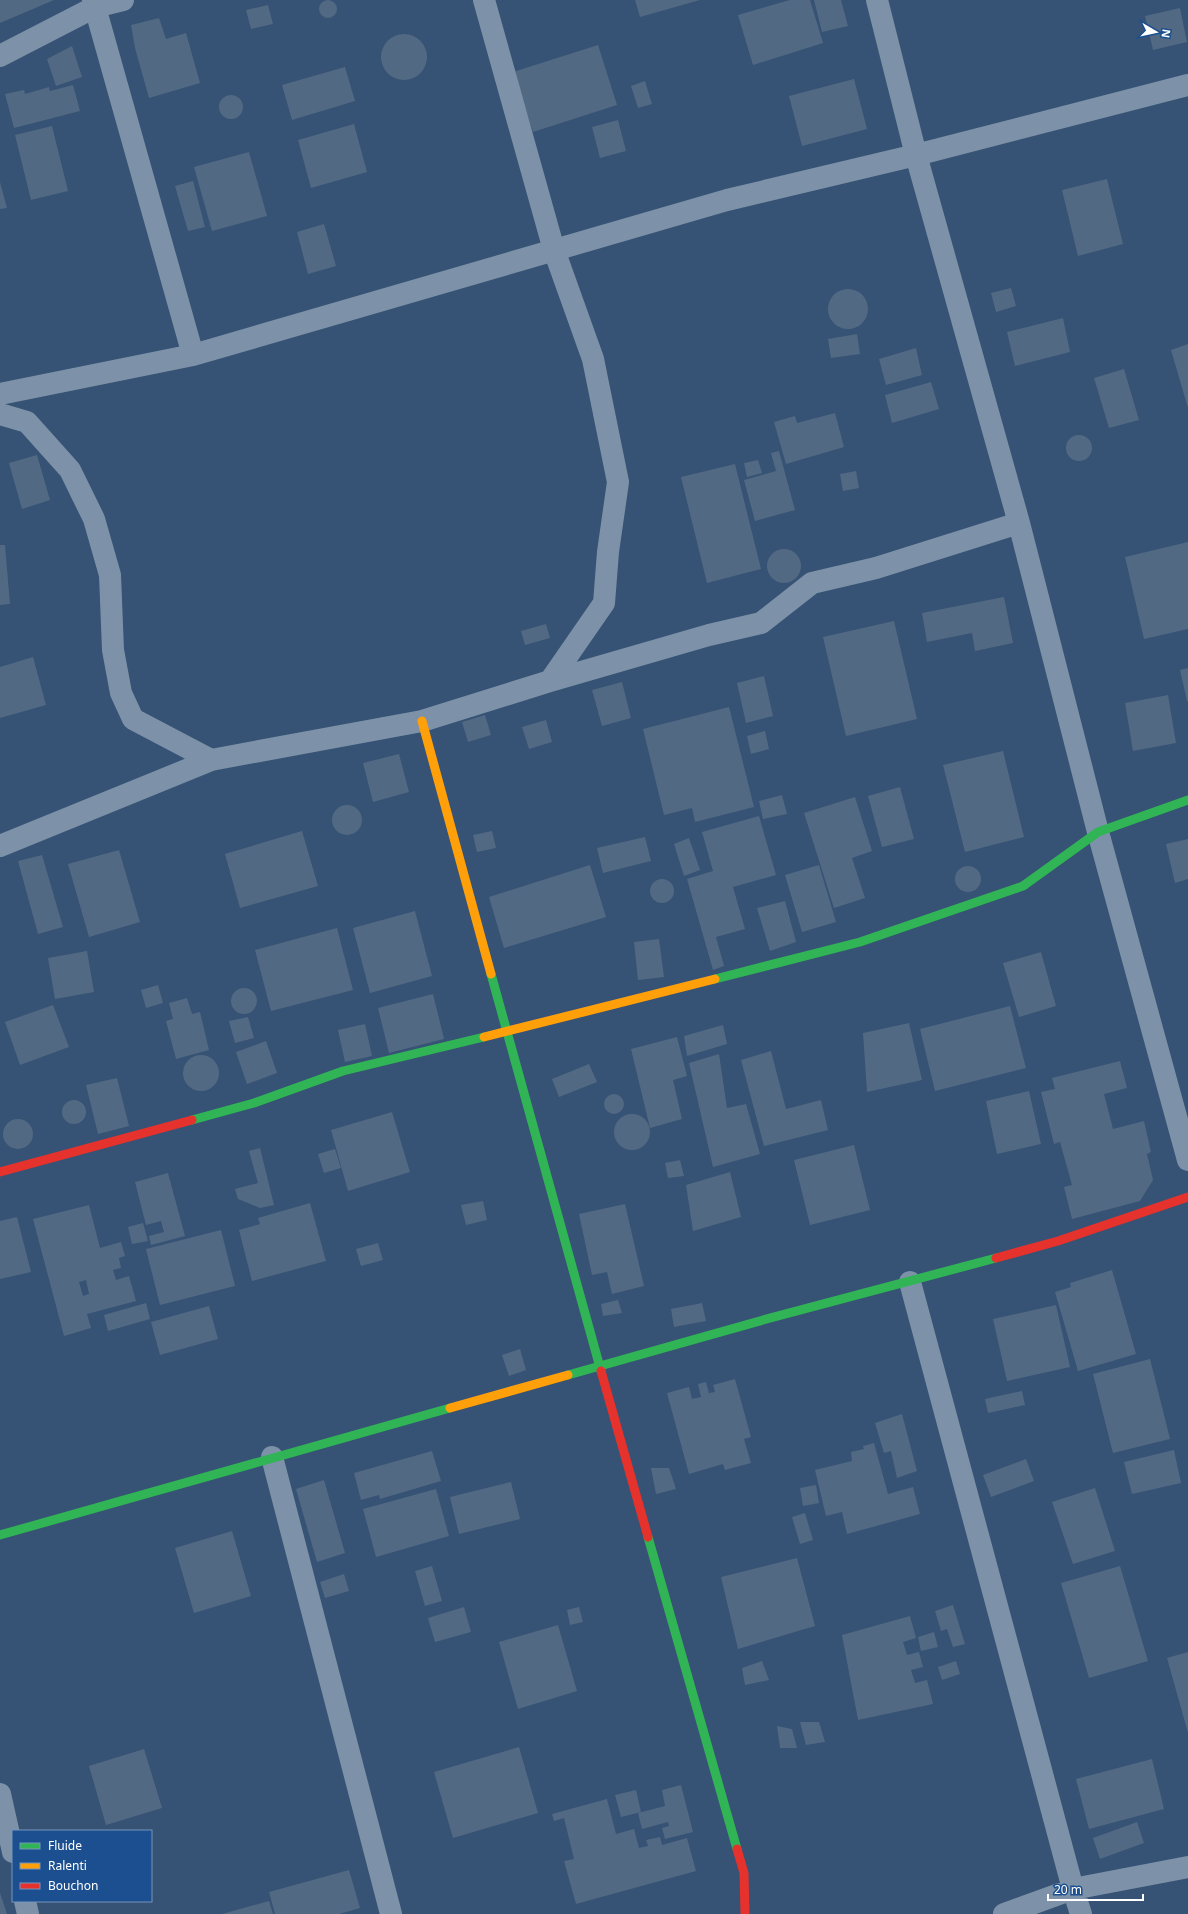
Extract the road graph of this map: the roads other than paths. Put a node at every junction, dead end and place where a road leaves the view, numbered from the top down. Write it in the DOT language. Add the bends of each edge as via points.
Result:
graph roads {
  1 [pos="123,0"];
  2 [pos="484,0"];
  3 [pos="876,0"];
  4 [pos="94,3"];
  5 [pos="0,56"];
  6 [pos="1188,85"];
  7 [pos="916,155"];
  8 [pos="554,250"];
  9 [pos="193,355"];
  10 [pos="0,394"];
  11 [pos="0,414"];
  12 [pos="1019,523"];
  13 [pos="550,681"];
  14 [pos="422,721"];
  15 [pos="211,760"];
  16 [pos="1188,800"];
  17 [pos="1098,832"];
  18 [pos="0,846"];
  19 [pos="506,1032"];
  20 [pos="1188,1160"];
  21 [pos="0,1172"];
  22 [pos="1188,1197"];
  23 [pos="910,1282"];
  24 [pos="599,1366"];
  25 [pos="272,1457"];
  26 [pos="0,1532"];
  27 [pos="0,1794"];
  28 [pos="12,1848"];
  29 [pos="1188,1867"];
  30 [pos="1073,1889"];
  31 [pos="25,1902"];
  32 [pos="28,1914"];
  33 [pos="391,1914"];
  34 [pos="745,1914"];
  35 [pos="1004,1914"];
  36 [pos="1082,1914"];
  1 -- 4 [label="street"];
  2 -- 8 [label="street"];
  3 -- 7 [label="street"];
  4 -- 5 [label="street"];
  4 -- 9 [label="street"];
  6 -- 7 [label="street"];
  7 -- 8 [label="street" via="727,200"];
  7 -- 12 [label="street"];
  8 -- 9 [label="street"];
  8 -- 13 [label="street" via="593,359 618,482 604,603"];
  9 -- 10 [label="street"];
  11 -- 15 [label="street" via="27,422 70,470 94,519 110,575 113,650 121,693 133,719"];
  12 -- 13 [label="street" via="876,568 812,583 761,623 709,635"];
  12 -- 17 [label="street"];
  13 -- 14 [label="street"];
  14 -- 15 [label="street"];
  14 -- 19 [label="street"];
  15 -- 18 [label="street"];
  16 -- 17 [label="street"];
  17 -- 19 [label="street" via="1023,886 860,942"];
  17 -- 20 [label="street"];
  19 -- 21 [label="street" via="344,1071 254,1103"];
  19 -- 24 [label="street"];
  22 -- 23 [label="street" via="1058,1241"];
  23 -- 24 [label="street"];
  23 -- 30 [label="street"];
  24 -- 25 [label="street"];
  24 -- 34 [label="street" via="744,1873"];
  25 -- 26 [label="street"];
  25 -- 33 [label="street"];
  27 -- 28 [label="street"];
  29 -- 30 [label="street"];
  30 -- 35 [label="street"];
  30 -- 36 [label="street"];
  31 -- 32 [label="street"];
}
